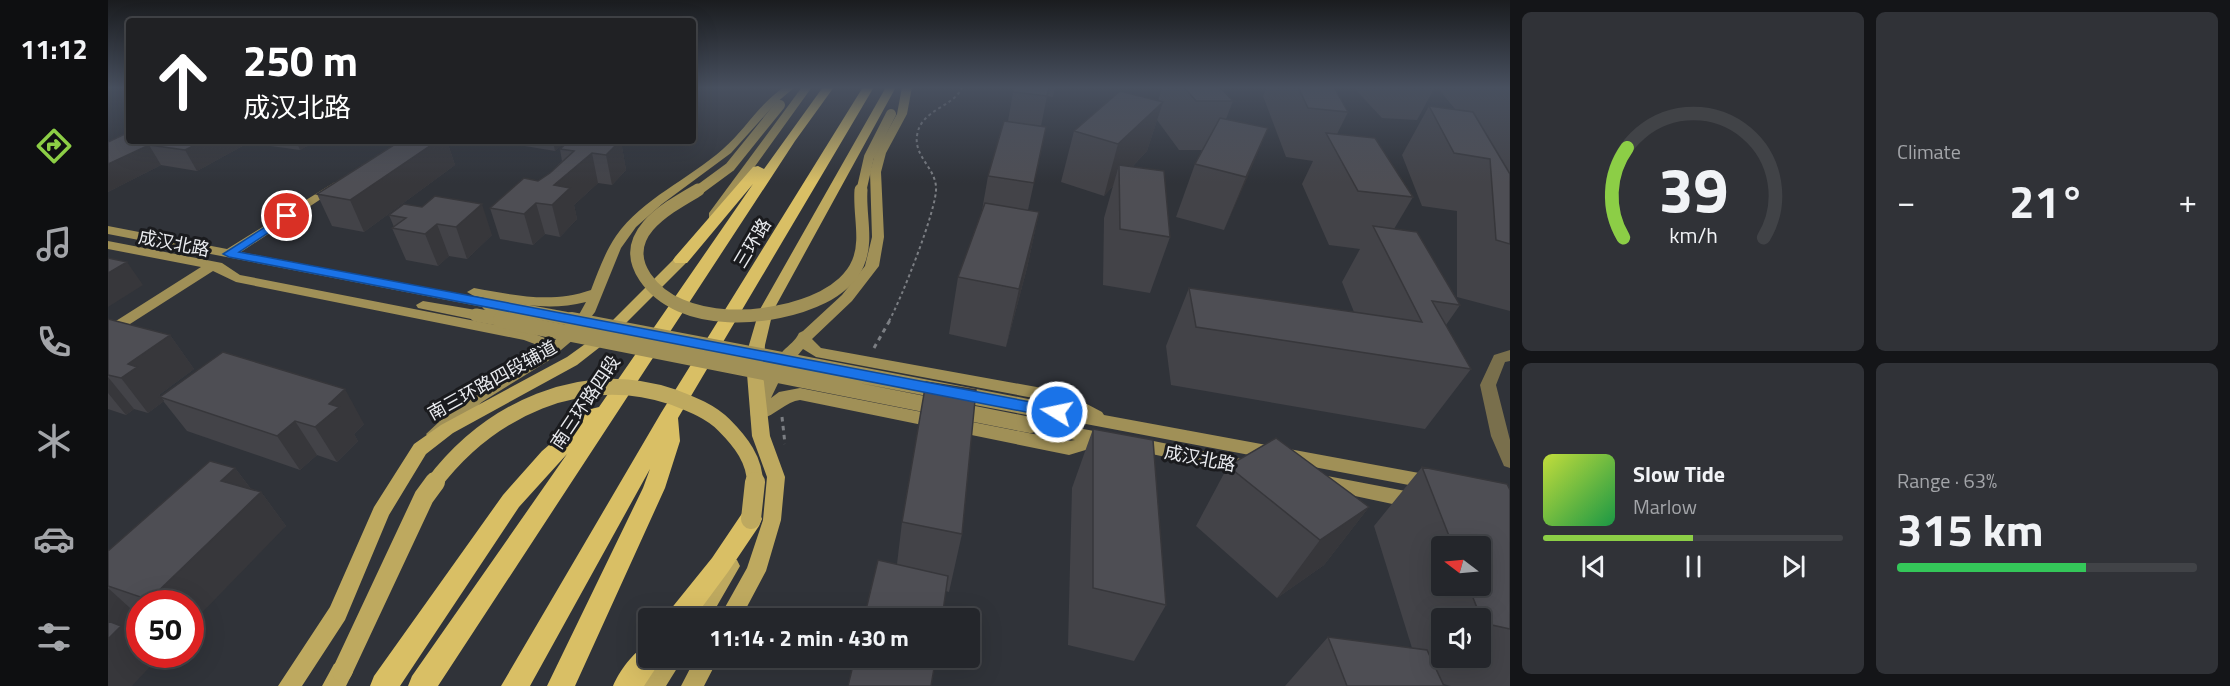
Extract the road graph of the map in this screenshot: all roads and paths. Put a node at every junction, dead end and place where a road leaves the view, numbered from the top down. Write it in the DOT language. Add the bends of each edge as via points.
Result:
graph roads {
  1 [pos="756,119"];
  2 [pos="768,119"];
  3 [pos="796,119"];
  4 [pos="796,119"];
  5 [pos="802,119"];
  6 [pos="850,119"];
  7 [pos="873,119"];
  8 [pos="889,119"];
  9 [pos="899,119"];
  10 [pos="924,119"];
  11 [pos="344,178"];
  12 [pos="108,230"];
  13 [pos="108,245"];
  14 [pos="229,254"];
  15 [pos="681,260"];
  16 [pos="213,265"];
  17 [pos="595,292"];
  18 [pos="108,333"];
  19 [pos="804,336"];
  20 [pos="874,348"];
  21 [pos="816,351"];
  22 [pos="551,352"];
  23 [pos="1510,355"];
  24 [pos="800,394"];
  25 [pos="616,399"];
  26 [pos="782,410"];
  27 [pos="758,415"];
  28 [pos="1032,417"];
  29 [pos="668,418"];
  30 [pos="1103,429"];
  31 [pos="785,444"];
  32 [pos="420,449"];
  33 [pos="1510,461"];
  34 [pos="1266,471"];
  35 [pos="1301,478"];
  36 [pos="1452,486"];
  37 [pos="1429,504"];
  38 [pos="751,519"];
  39 [pos="688,608"];
  40 [pos="705,608"];
  41 [pos="736,608"];
  42 [pos="641,668"];
  43 [pos="665,668"];
  44 [pos="702,668"];
  45 [pos="390,676"];
  46 [pos="338,679"];
  47 [pos="289,686"];
  48 [pos="422,686"];
  49 [pos="515,686"];
  50 [pos="561,686"];
  51 [pos="627,686"];
  52 [pos="653,686"];
  53 [pos="692,686"];
  1 -- 17 [label="main road" via="699,175 639,217 621,239"];
  2 -- 8 [label="main road, bridge" via="723,174 658,216 641,238 635,258 642,276 674,304 704,313 740,317 803,308 832,294 852,275 862,258 861,184"];
  3 -- 15 [label="highway"];
  4 -- 15 [label="main road, 南三环路四段辅道"];
  5 -- 25 [label="highway, 南三环路四段"];
  6 -- 29 [label="highway, 三环路"];
  7 -- 27 [label="main road" via="766,311 757,345"];
  9 -- 19 [label="main road" via="878,159 879,224 873,264 849,296"];
  10 -- 20 [label="path" via="916,135 917,148 938,187 935,202 895,311"];
  11 -- 14 [label="main road"];
  12 -- 14 [label="main road, 成汉北路"];
  13 -- 16 [label="main road, 成汉北路"];
  14 -- 17 [label="main road" via="277,254 538,304 557,304"];
  14 -- 28 [label="main road, 成汉北路, bridge"];
  15 -- 32 [label="main road, 南三环路四段辅道" via="604,337 572,361 447,429"];
  16 -- 18 [label="main road"];
  16 -- 22 [label="main road" via="236,278 527,336 545,343"];
  16 -- 28 [label="main road, 成汉北路, bridge"];
  17 -- 22 [label="main road" via="577,329"];
  19 -- 21 [label="main road" via="807,345"];
  19 -- 27 [label="main road" via="776,369"];
  21 -- 24 [label="main road" via="790,355 778,368 779,379"];
  21 -- 30 [label="main road" via="1064,398"];
  22 -- 32 [label="main road" via="462,408"];
  23 -- 33 [label="street" via="1499,358 1488,385"];
  24 -- 27 [label="main road" via="785,396"];
  24 -- 30 [label="main road" via="1069,447"];
  25 -- 45 [label="highway" via="549,457 511,501"];
  25 -- 48 [label="highway, 南三环路四段"];
  26 -- 31 [label="path"];
  27 -- 41 [label="main road" via="776,477 772,520 756,571"];
  28 -- 30 [label="main road, 成汉北路"];
  29 -- 49 [label="highway"];
  29 -- 50 [label="highway" via="670,441 654,488"];
  30 -- 34 [label="main road, 成汉北路"];
  30 -- 36 [label="main road, 成汉北路"];
  32 -- 47 [label="main road, 南三环路四段辅道" via="381,512 338,613"];
  35 -- 37 [label="main road"];
  38 -- 39 [label="highway"];
  38 -- 40 [label="main road" via="738,552"];
  38 -- 46 [label="main road, bridge" via="754,468 724,424 706,411 650,389 626,386 593,386 532,404 467,442 442,471 424,497"];
  42 -- 51 [label="highway"];
  43 -- 52 [label="main road"];
  44 -- 53 [label="main road"];
}
